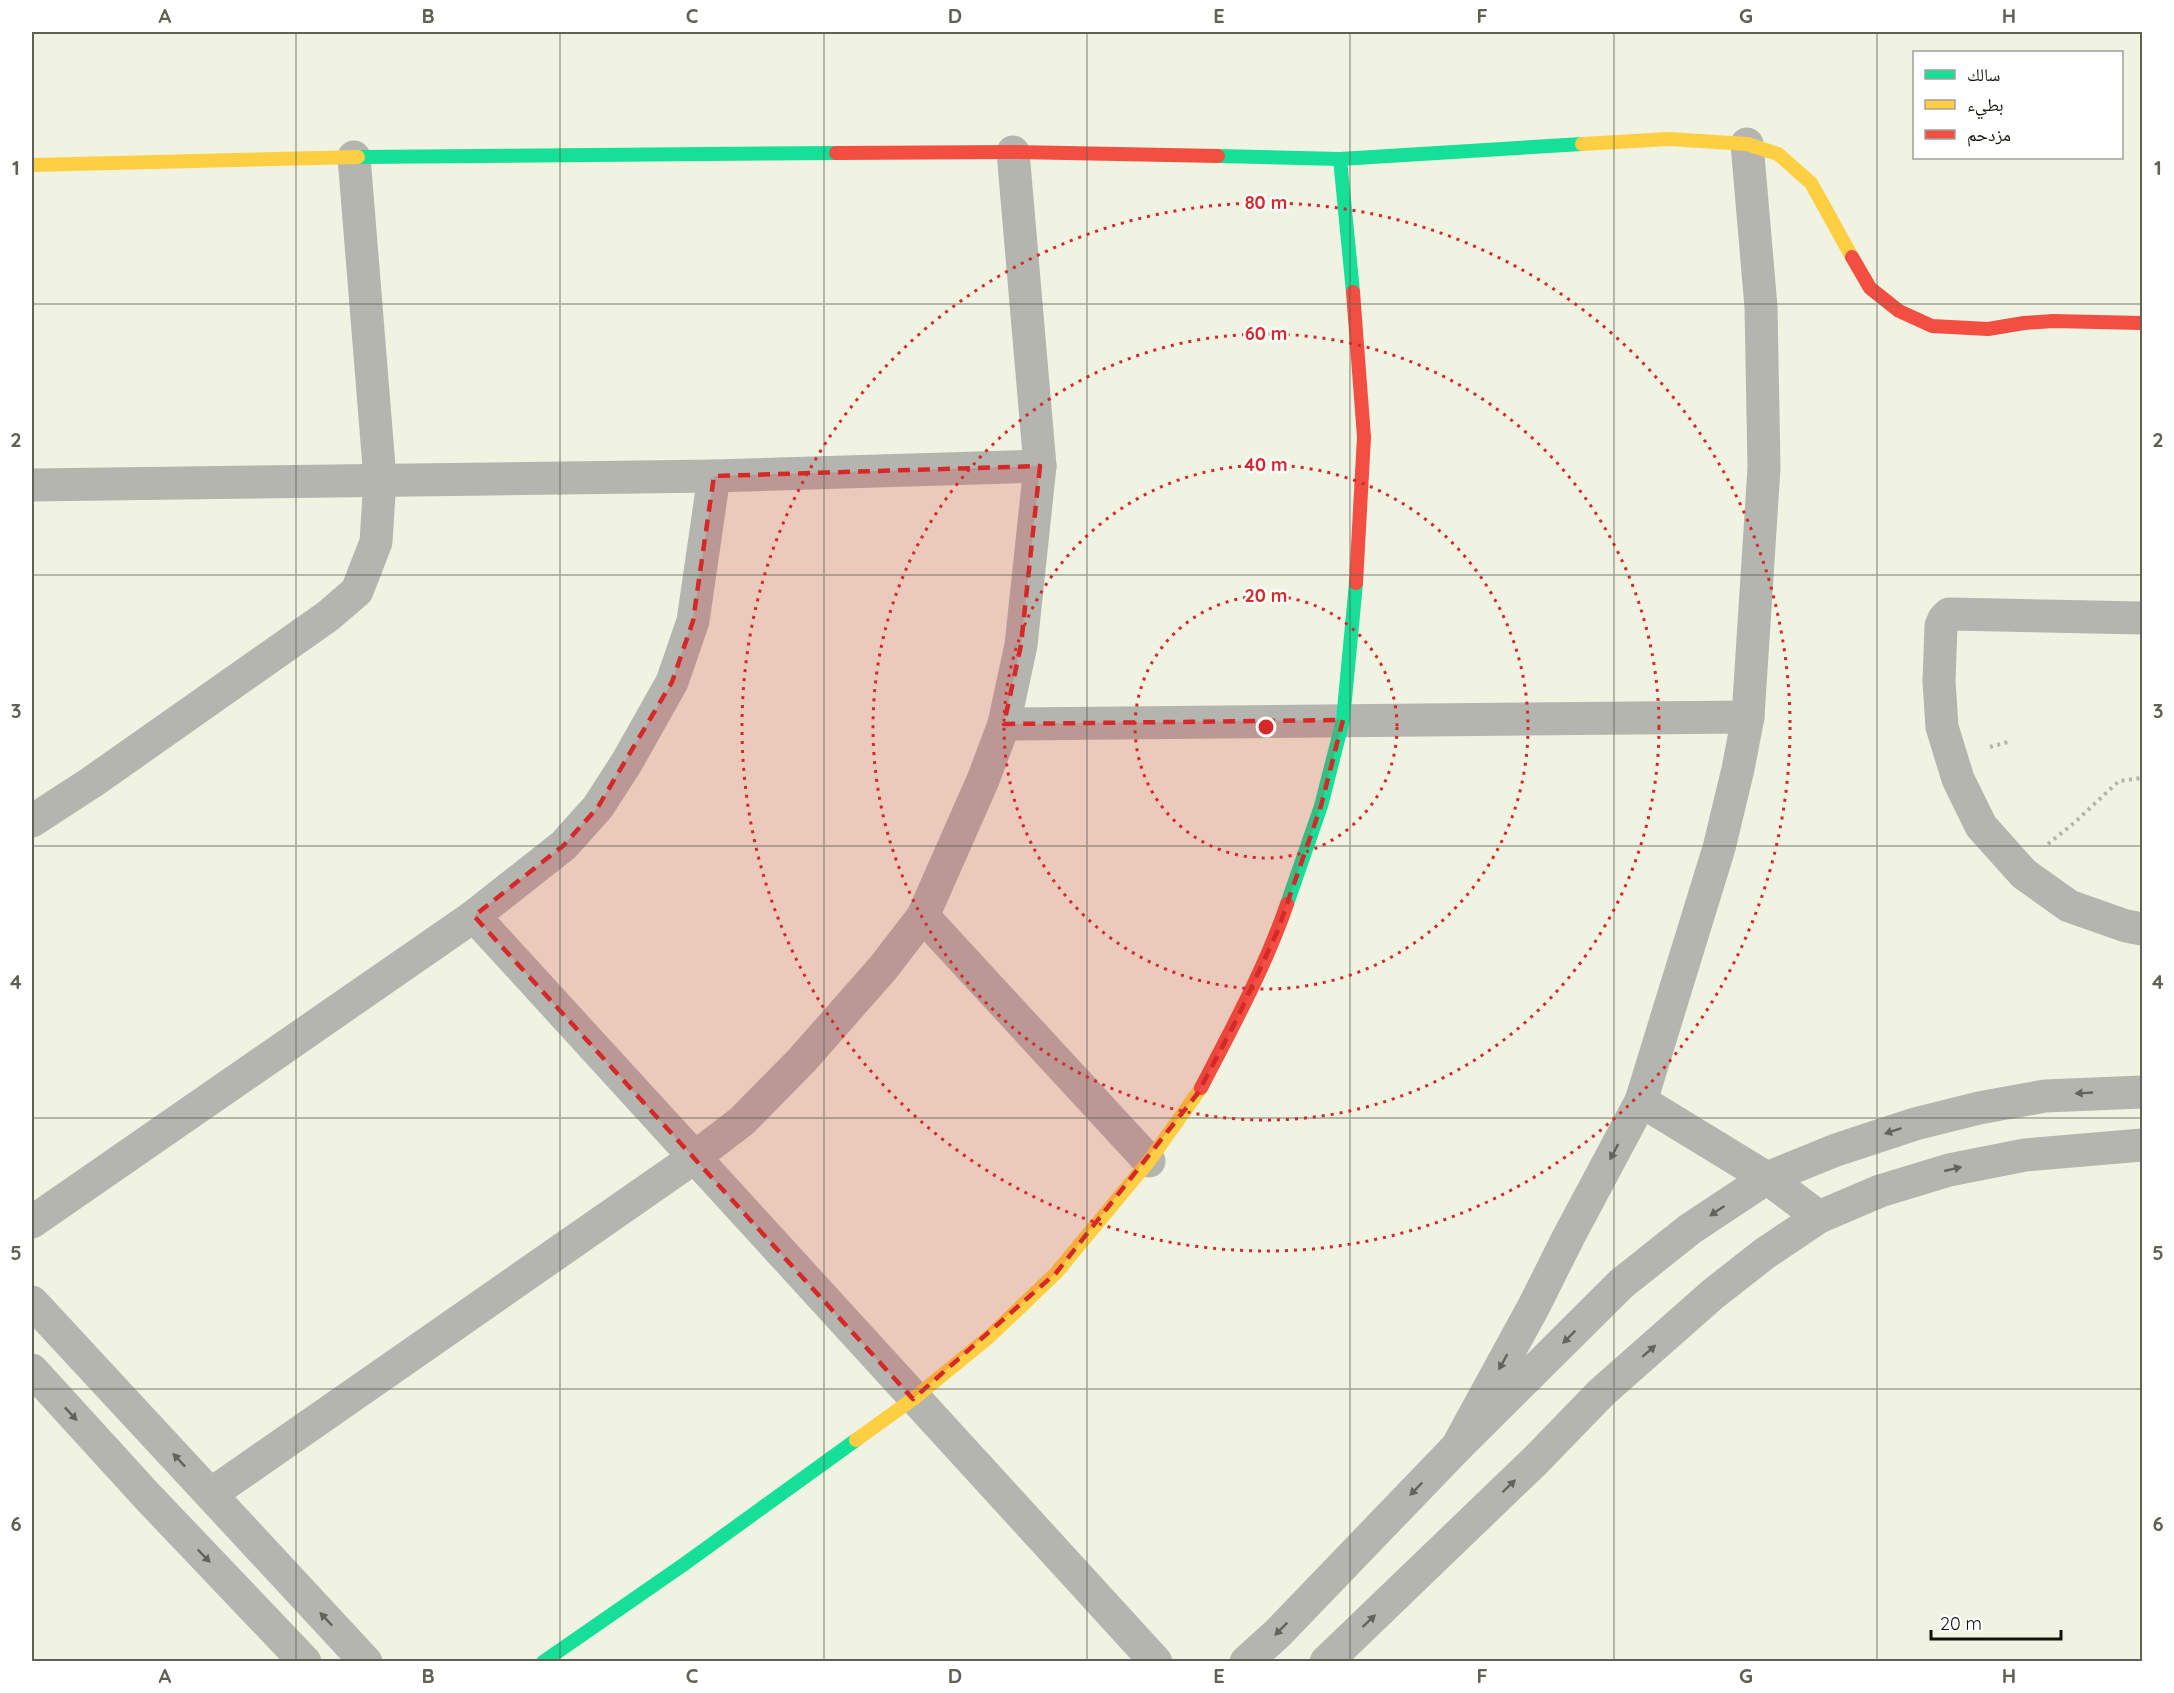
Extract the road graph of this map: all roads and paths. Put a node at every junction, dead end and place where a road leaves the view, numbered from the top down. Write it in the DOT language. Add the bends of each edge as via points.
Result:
graph roads {
  1 [pos="1747,144"];
  2 [pos="1013,152"];
  3 [pos="354,157"];
  4 [pos="1340,159"];
  5 [pos="32,165"];
  6 [pos="2142,323"];
  7 [pos="1040,466"];
  8 [pos="714,476"];
  9 [pos="380,479"];
  10 [pos="32,485"];
  11 [pos="2142,618"];
  12 [pos="1748,717"];
  13 [pos="1343,720"];
  14 [pos="1004,724"];
  15 [pos="2142,778"];
  16 [pos="32,821"];
  17 [pos="2012,859"];
  18 [pos="474,916"];
  19 [pos="923,916"];
  20 [pos="2142,929"];
  21 [pos="2142,1092"];
  22 [pos="1641,1101"];
  23 [pos="2142,1145"];
  24 [pos="696,1157"];
  25 [pos="1149,1161"];
  26 [pos="1767,1178"];
  27 [pos="1819,1217"];
  28 [pos="32,1222"];
  29 [pos="32,1302"];
  30 [pos="32,1371"];
  31 [pos="914,1400"];
  32 [pos="1457,1447"];
  33 [pos="211,1494"];
  34 [pos="305,1662"];
  35 [pos="366,1662"];
  36 [pos="543,1662"];
  37 [pos="1156,1662"];
  38 [pos="1246,1662"];
  39 [pos="1326,1662"];
  1 -- 4 [label="street" via="1669,139"];
  1 -- 6 [label="street" via="1778,154 1811,183 1870,288 1899,311 1932,326 1988,329 2052,321"];
  1 -- 12 [label="street" via="1761,307 1764,468"];
  2 -- 3 [label="street"];
  2 -- 4 [label="street"];
  2 -- 7 [label="street"];
  3 -- 5 [label="street"];
  3 -- 9 [label="street"];
  4 -- 13 [label="street" via="1364,437 1358,564"];
  7 -- 8 [label="street"];
  7 -- 14 [label="street" via="1021,645"];
  8 -- 9 [label="street"];
  8 -- 18 [label="street" via="693,621 672,682 598,807 564,845"];
  9 -- 10 [label="street"];
  9 -- 16 [label="street" via="376,542 357,591 328,616"];
  11 -- 17 [label="street" via="1949,614 1944,619 1939,681 1942,727 1958,779 1981,826"];
  12 -- 13 [label="street"];
  12 -- 22 [label="street" via="1719,848"];
  13 -- 14 [label="street"];
  13 -- 25 [label="street" via="1321,806 1278,930 1198,1093"];
  14 -- 19 [label="street"];
  15 -- 17 [label="path" via="2119,781 2045,846"];
  17 -- 20 [label="street" via="2024,874 2069,906"];
  18 -- 24 [label="street"];
  18 -- 28 [label="street"];
  19 -- 24 [label="street" via="802,1060 742,1121"];
  19 -- 25 [label="street"];
  21 -- 26 [label="street, one-way" via="2045,1096 1979,1108 1915,1124"];
  22 -- 26 [label="street"];
  22 -- 32 [label="street, one-way"];
  27 -- 23 [label="street, one-way" via="1880,1191 1949,1170 2025,1155"];
  24 -- 31 [label="street"];
  24 -- 33 [label="street"];
  25 -- 31 [label="street" via="1056,1273 989,1337"];
  26 -- 27 [label="street"];
  26 -- 32 [label="street, one-way" via="1690,1229 1622,1284"];
  39 -- 27 [label="street, one-way" via="1602,1392 1713,1294"];
  33 -- 29 [label="street, one-way"];
  30 -- 34 [label="street, one-way"];
  31 -- 36 [label="street"];
  31 -- 37 [label="street"];
  32 -- 38 [label="street, one-way"];
  35 -- 33 [label="street, one-way"];
}
